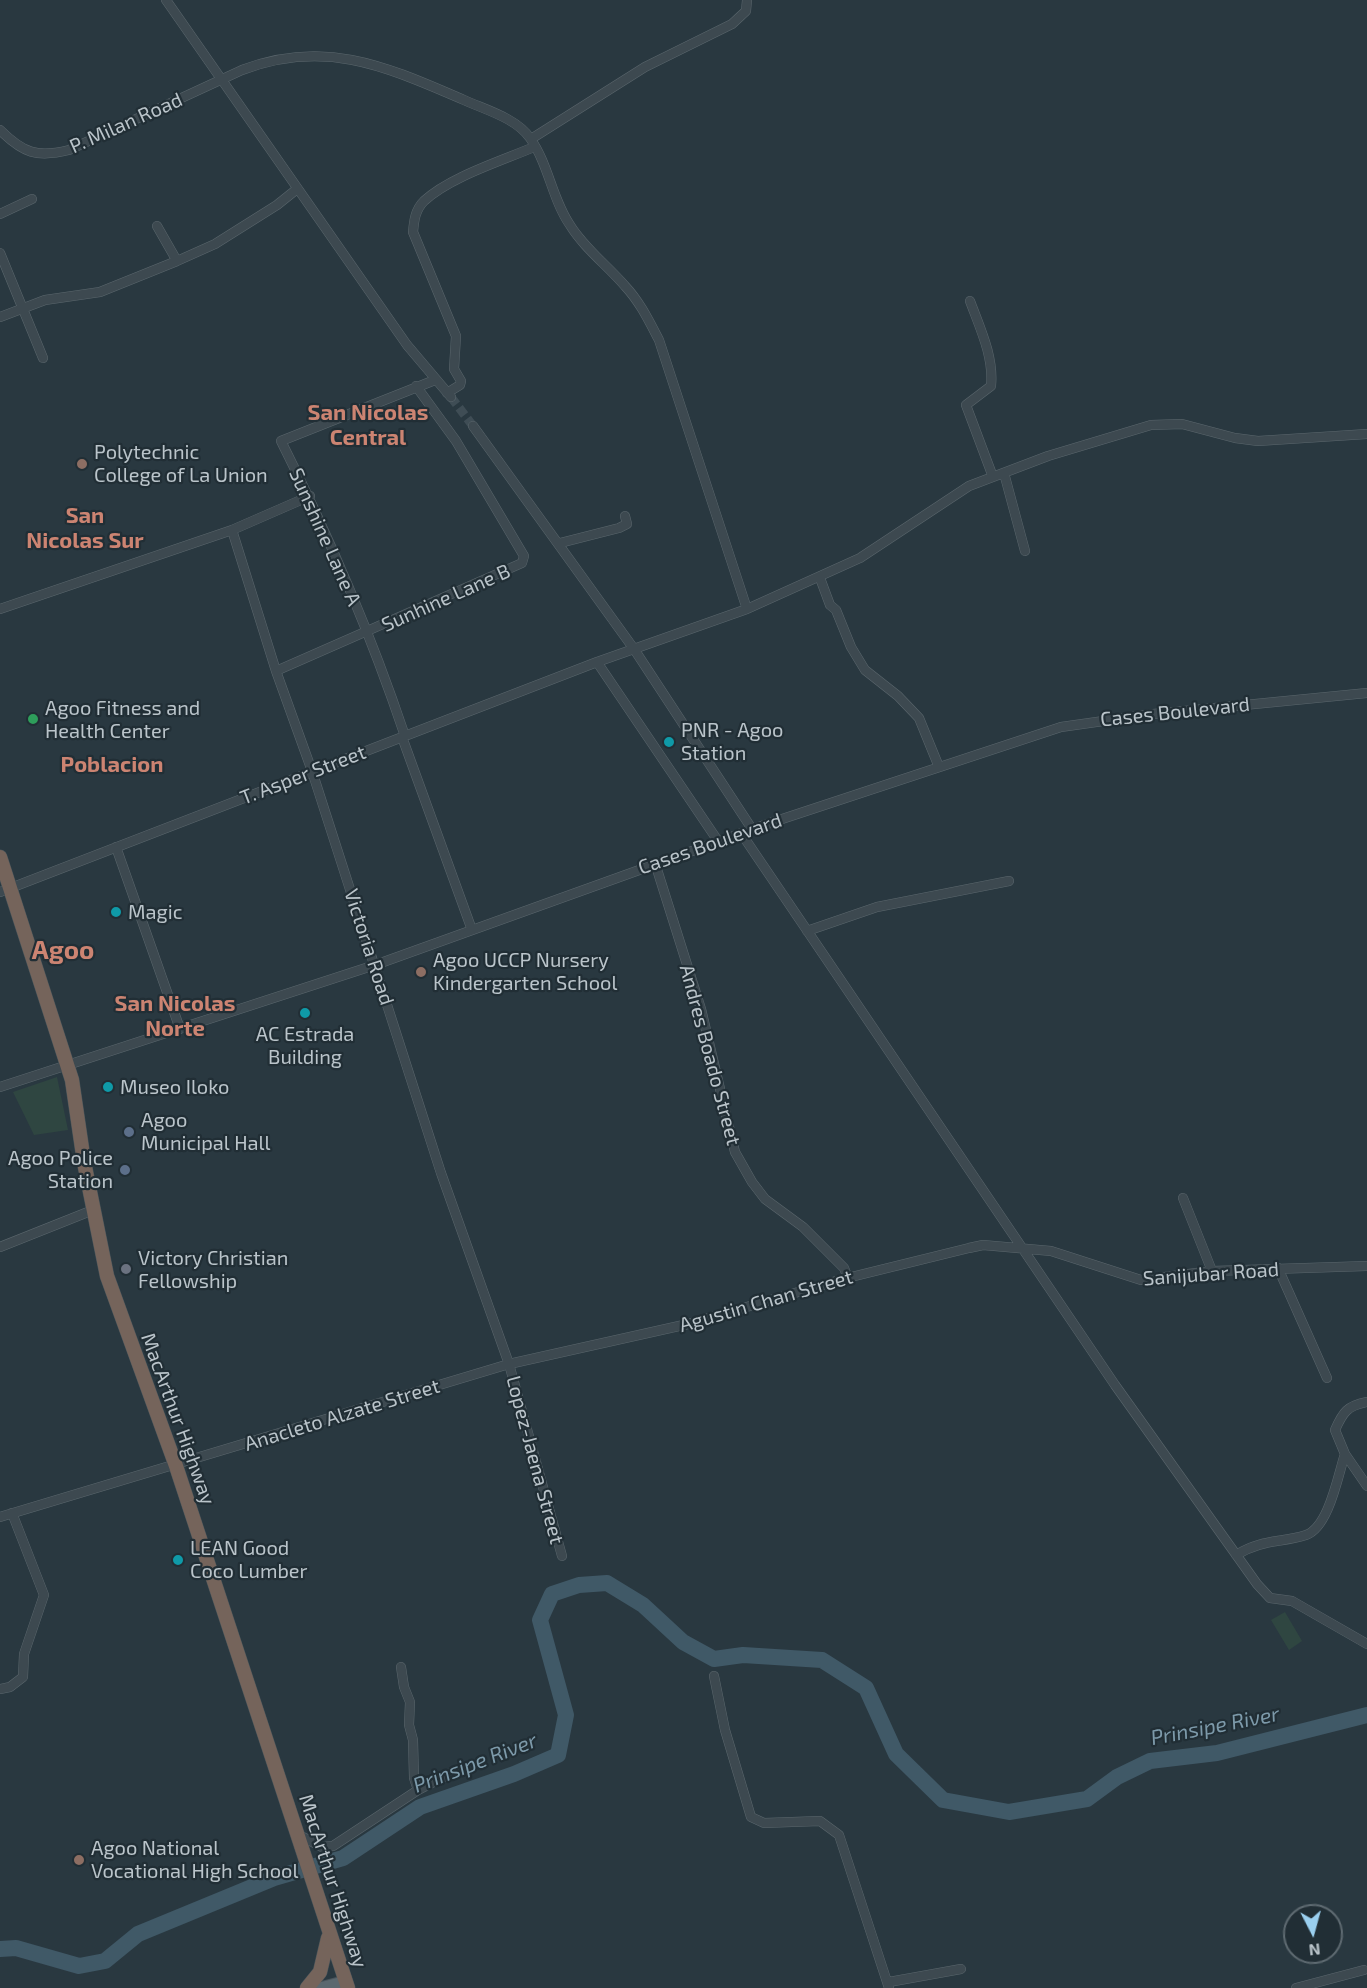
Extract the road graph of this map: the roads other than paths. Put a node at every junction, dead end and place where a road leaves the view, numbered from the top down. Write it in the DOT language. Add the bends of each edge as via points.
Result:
graph roads {
  1 [pos="166,0"];
  2 [pos="747,0"];
  3 [pos="221,80"];
  4 [pos="0,130"];
  5 [pos="532,143"];
  6 [pos="297,189"];
  7 [pos="32,199"];
  8 [pos="0,214"];
  9 [pos="157,226"];
  10 [pos="0,253"];
  11 [pos="177,261"];
  12 [pos="970,301"];
  13 [pos="24,306"];
  14 [pos="0,317"];
  15 [pos="43,358"];
  16 [pos="435,380"];
  17 [pos="416,386"];
  18 [pos="473,426"];
  19 [pos="1367,434"];
  20 [pos="1004,473"];
  21 [pos="993,477"];
  22 [pos="310,496"];
  23 [pos="625,516"];
  24 [pos="232,530"];
  25 [pos="560,543"];
  26 [pos="1025,551"];
  27 [pos="820,578"];
  28 [pos="0,609"];
  29 [pos="747,609"];
  30 [pos="366,633"];
  31 [pos="633,649"];
  32 [pos="597,662"];
  33 [pos="276,671"];
  34 [pos="1367,693"];
  35 [pos="403,737"];
  36 [pos="939,767"];
  37 [pos="312,771"];
  38 [pos="752,829"];
  39 [pos="741,833"];
  40 [pos="718,841"];
  41 [pos="116,847"];
  42 [pos="0,857"];
  43 [pos="655,863"];
  44 [pos="1009,881"];
  45 [pos="5,890"];
  46 [pos="472,930"];
  47 [pos="807,931"];
  48 [pos="375,964"];
  49 [pos="180,1029"];
  50 [pos="68,1065"];
  51 [pos="0,1087"];
  52 [pos="1184,1198"];
  53 [pos="93,1210"];
  54 [pos="0,1246"];
  55 [pos="1023,1249"];
  56 [pos="1367,1266"];
  57 [pos="1278,1268"];
  58 [pos="1212,1271"];
  59 [pos="848,1278"];
  60 [pos="509,1364"];
  61 [pos="1327,1378"];
  62 [pos="1367,1402"];
  63 [pos="1345,1454"];
  64 [pos="176,1466"];
  65 [pos="1367,1486"];
  66 [pos="12,1514"];
  67 [pos="0,1517"];
  68 [pos="1236,1555"];
  69 [pos="562,1556"];
  70 [pos="1367,1644"];
  71 [pos="401,1667"];
  72 [pos="714,1676"];
  73 [pos="0,1689"];
  74 [pos="455,1771"];
  75 [pos="418,1790"];
  76 [pos="299,1841"];
  77 [pos="328,1927"];
  78 [pos="961,1969"];
  79 [pos="1364,1970"];
  80 [pos="347,1985"];
  81 [pos="889,1985"];
  82 [pos="307,1988"];
  83 [pos="322,1988"];
  84 [pos="1296,1988"];
  1 -- 3 [label="street"];
  2 -- 5 [label="street" via="742,17 732,24 645,67"];
  3 -- 4 [label="street, P. Milan Road" via="69,150 48,155 17,148"];
  3 -- 5 [label="street, P. Milan Road" via="270,59 288,56 368,63 516,123"];
  3 -- 6 [label="street"];
  5 -- 16 [label="street" via="437,192 423,202 415,216 413,232 456,336 454,369 460,385 449,395"];
  5 -- 29 [label="street" via="571,227 627,288 659,340"];
  6 -- 11 [label="street" via="225,238"];
  6 -- 16 [label="street"];
  7 -- 8 [label="street"];
  9 -- 11 [label="street"];
  10 -- 13 [label="street"];
  11 -- 13 [label="street" via="100,292"];
  12 -- 21 [label="street" via="992,376 991,386 966,405"];
  13 -- 14 [label="street"];
  13 -- 15 [label="street"];
  16 -- 17 [label="street"];
  17 -- 22 [label="street, Sunshine Lane A" via="281,441"];
  17 -- 30 [label="street, Sunhine Lane B" via="456,441 524,556 522,563 511,569"];
  18 -- 25 [label="street"];
  19 -- 20 [label="street, T. Asper Street" via="1245,441 1182,424 1160,423"];
  20 -- 21 [label="street, T. Asper Street"];
  20 -- 26 [label="street"];
  21 -- 27 [label="street, T. Asper Street" via="969,486 860,558"];
  22 -- 24 [label="street"];
  22 -- 30 [label="street, Sunshine Lane A"];
  23 -- 25 [label="street" via="627,524 619,528"];
  24 -- 28 [label="street"];
  24 -- 33 [label="street, Victoria Road"];
  25 -- 31 [label="street"];
  27 -- 29 [label="street, T. Asper Street"];
  27 -- 36 [label="street" via="865,670 919,718"];
  29 -- 31 [label="street, T. Asper Street"];
  30 -- 33 [label="street, Sunhine Lane B"];
  30 -- 35 [label="street, Sunshine Lane A"];
  31 -- 32 [label="street, T. Asper Street"];
  31 -- 38 [label="street"];
  32 -- 35 [label="street, T. Asper Street"];
  32 -- 40 [label="street"];
  33 -- 37 [label="street, Victoria Road"];
  34 -- 36 [label="street, Cases Boulevard" via="1084,723"];
  35 -- 37 [label="street, T. Asper Street"];
  35 -- 46 [label="street, Sunshine Lane A"];
  36 -- 38 [label="street, Cases Boulevard"];
  37 -- 41 [label="street, T. Asper Street"];
  37 -- 48 [label="street, Victoria Road"];
  38 -- 39 [label="street, Cases Boulevard"];
  39 -- 40 [label="street, Cases Boulevard"];
  39 -- 47 [label="street"];
  40 -- 43 [label="street, Cases Boulevard"];
  41 -- 45 [label="street, T. Asper Street"];
  41 -- 49 [label="street"];
  42 -- 45 [label="highway, MacArthur Highway"];
  43 -- 46 [label="street, Cases Boulevard"];
  43 -- 59 [label="street, Andres Boado Street" via="701,1009 735,1152 765,1199 803,1227 844,1268"];
  44 -- 47 [label="street" via="877,907"];
  45 -- 50 [label="highway, MacArthur Highway"];
  46 -- 48 [label="street, Cases Boulevard"];
  47 -- 55 [label="street"];
  48 -- 49 [label="street, Cases Boulevard"];
  48 -- 60 [label="street, Victoria Road" via="441,1173"];
  49 -- 50 [label="street, Cases Boulevard"];
  50 -- 51 [label="street, Cases Boulevard"];
  50 -- 53 [label="highway, MacArthur Highway"];
  52 -- 58 [label="street"];
  53 -- 54 [label="street"];
  53 -- 64 [label="highway, MacArthur Highway" via="107,1276"];
  55 -- 58 [label="street, Sanijubar Road" via="1051,1251 1141,1280"];
  55 -- 59 [label="street, Agustin Chan Street" via="983,1245"];
  55 -- 68 [label="street"];
  56 -- 57 [label="street, Sanijubar Road"];
  57 -- 58 [label="street, Sanijubar Road"];
  57 -- 61 [label="street"];
  59 -- 60 [label="street, Agustin Chan Street" via="688,1324"];
  60 -- 64 [label="street, Anacleto Alzate Street"];
  60 -- 69 [label="street, Lopez-Jaena Street"];
  62 -- 63 [label="street" via="1343,1412 1335,1430"];
  63 -- 65 [label="street"];
  63 -- 68 [label="street" via="1319,1526 1308,1534 1250,1546"];
  64 -- 66 [label="street, Anacleto Alzate Street"];
  64 -- 76 [label="highway, MacArthur Highway"];
  66 -- 67 [label="street, Anacleto Alzate Street"];
  66 -- 73 [label="street" via="44,1595 24,1654 23,1677"];
  68 -- 70 [label="street" via="1270,1598 1292,1600"];
  71 -- 75 [label="street" via="410,1702 408,1725"];
  72 -- 81 [label="street" via="725,1730 751,1817 764,1823 820,1821 839,1834"];
  74 -- 75 [label="street"];
  75 -- 76 [label="street" via="333,1846"];
  76 -- 77 [label="highway, MacArthur Highway"];
  77 -- 80 [label="highway, MacArthur Highway"];
  77 -- 82 [label="highway" via="325,1960 319,1975"];
  78 -- 81 [label="street"];
  79 -- 84 [label="street"];
  80 -- 83 [label="main road"];
}
